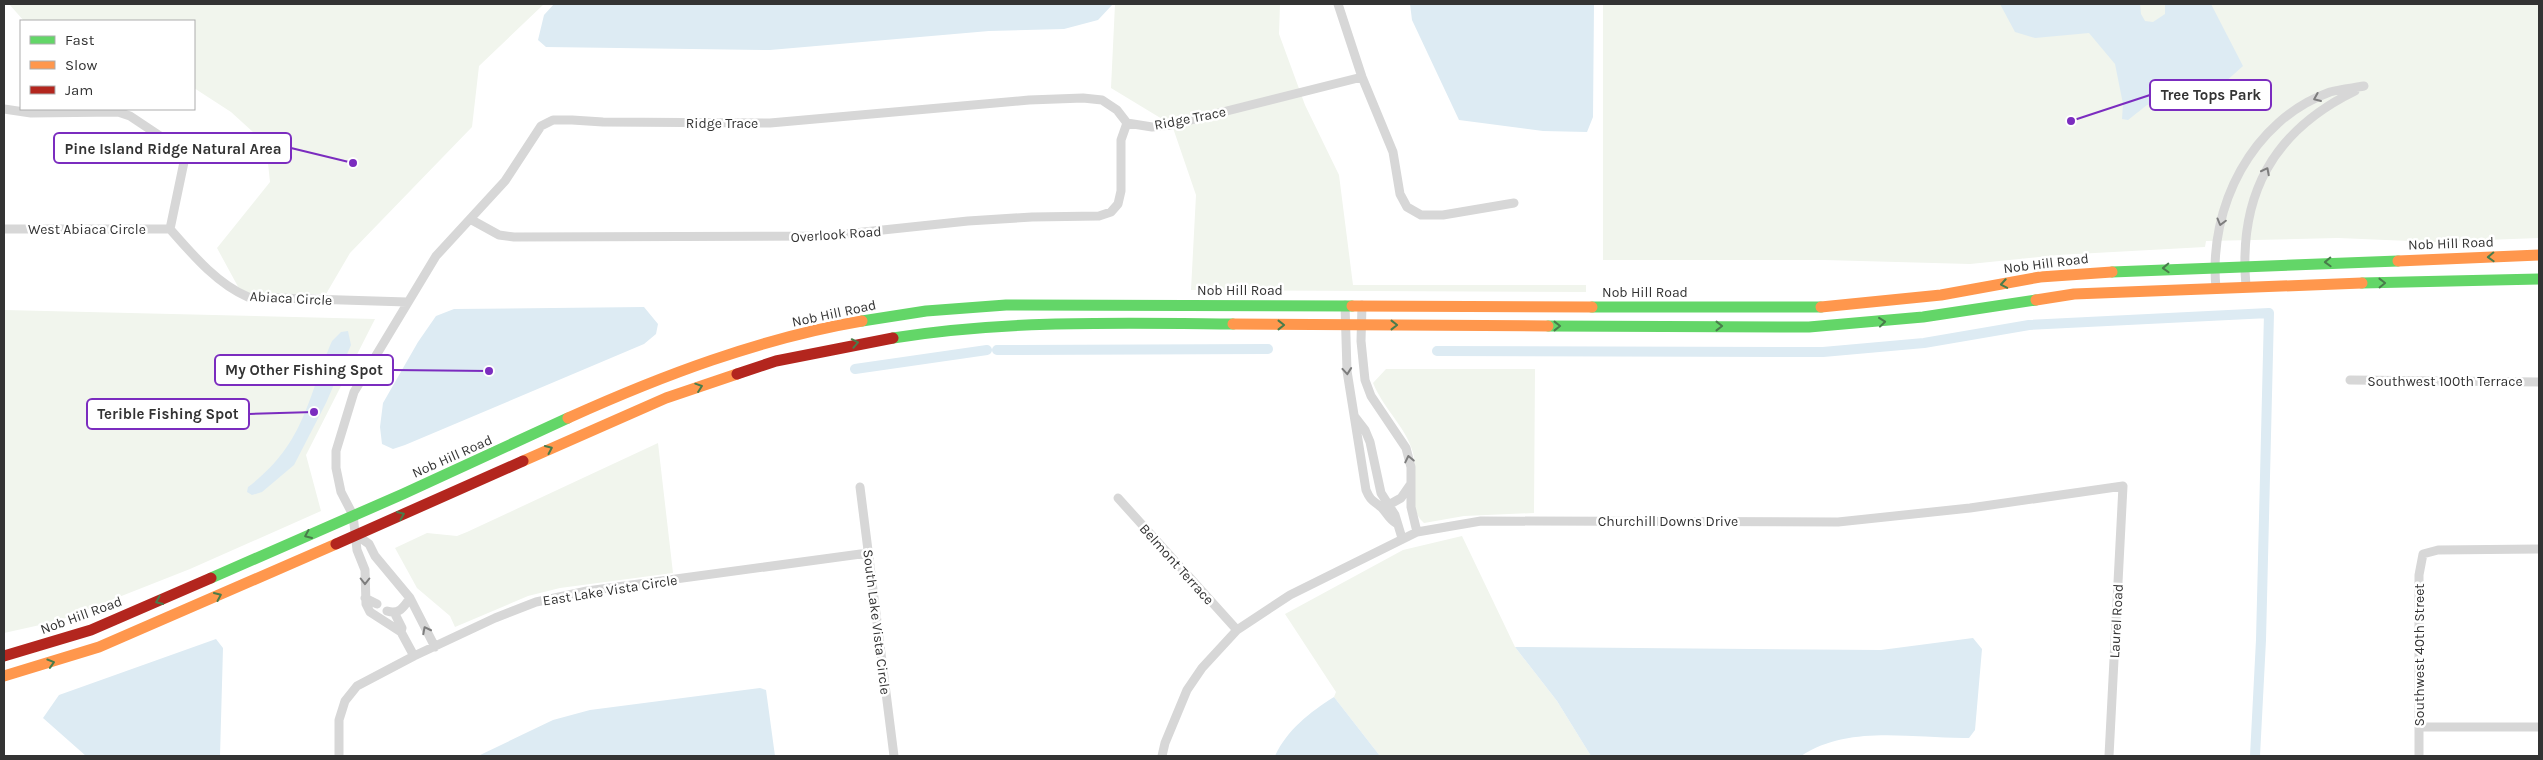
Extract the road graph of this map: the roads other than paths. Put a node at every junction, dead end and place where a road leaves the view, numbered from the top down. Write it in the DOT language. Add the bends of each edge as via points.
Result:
graph roads {
  1 [pos="1338,4"];
  2 [pos="1362,77"];
  3 [pos="4,109"];
  4 [pos="1127,123"];
  5 [pos="1514,203"];
  6 [pos="470,219"];
  7 [pos="4,229"];
  8 [pos="170,229"];
  9 [pos="2539,255"];
  10 [pos="2244,265"];
  11 [pos="2214,266"];
  12 [pos="2539,279"];
  13 [pos="2246,286"];
  14 [pos="2216,288"];
  15 [pos="407,302"];
  16 [pos="1346,305"];
  17 [pos="1362,305"];
  18 [pos="1346,325"];
  19 [pos="1362,325"];
  20 [pos="2350,380"];
  21 [pos="2539,382"];
  22 [pos="1355,417"];
  23 [pos="1410,484"];
  24 [pos="2123,486"];
  25 [pos="860,487"];
  26 [pos="1118,498"];
  27 [pos="1386,506"];
  28 [pos="352,515"];
  29 [pos="1417,532"];
  30 [pos="356,534"];
  31 [pos="1402,538"];
  32 [pos="2539,549"];
  33 [pos="868,553"];
  34 [pos="365,598"];
  35 [pos="410,598"];
  36 [pos="377,604"];
  37 [pos="1237,630"];
  38 [pos="401,632"];
  39 [pos="434,647"];
  40 [pos="4,656"];
  41 [pos="414,656"];
  42 [pos="4,676"];
  43 [pos="2419,727"];
  44 [pos="2539,727"];
  45 [pos="339,756"];
  46 [pos="894,756"];
  47 [pos="1162,756"];
  48 [pos="2109,756"];
  49 [pos="2419,756"];
  1 -- 2 [label="street"];
  2 -- 4 [label="street, Ridge Trace" via="1172,125 1152,127"];
  2 -- 5 [label="street" via="1393,152 1400,194 1408,208 1421,215 1443,215"];
  3 -- 8 [label="street" via="31,113 118,112 130,116 172,144 184,162"];
  4 -- 6 [label="street, Ridge Trace" via="1117,110 1102,100 1083,98 770,123 552,120 541,126 505,181"];
  4 -- 6 [label="street, Overlook Road" via="1121,140 1118,204 1111,212 1099,216 1023,217 779,238 514,237 499,235"];
  6 -- 15 [label="street, Ridge Trace" via="436,256"];
  7 -- 8 [label="street, West Abiaca Circle"];
  8 -- 15 [label="street, Abiaca Circle" via="232,290 248,297"];
  9 -- 10 [label="main road, Nob Hill Road, one-way"];
  10 -- 11 [label="main road, Nob Hill Road"];
  10 -- 11 [label="street, one-way" via="2254,195 2266,168 2297,128 2326,105 2364,86 2332,92 2310,101 2287,114 2270,131 2239,173 2219,223"];
  10 -- 13 [label="street"];
  11 -- 14 [label="street"];
  11 -- 17 [label="main road, Nob Hill Road, one-way" via="2040,277 1941,295 1815,308"];
  13 -- 12 [label="main road, one-way"];
  13 -- 14 [label="main road"];
  19 -- 14 [label="main road, one-way" via="1809,327 1923,317 2074,294"];
  15 -- 28 [label="street, Ridge Trace" via="354,392 336,451 341,492"];
  16 -- 17 [label="main road, Nob Hill Road"];
  16 -- 18 [label="street"];
  16 -- 28 [label="main road, Nob Hill Road" via="1006,305 926,311 858,322 774,341 665,377"];
  17 -- 19 [label="street"];
  18 -- 19 [label="main road"];
  18 -- 22 [label="street, one-way" via="1347,371"];
  30 -- 18 [label="main road, one-way" via="666,398 776,361 823,349 985,326 1057,323"];
  23 -- 19 [label="street, one-way" via="1406,448 1371,396 1365,380"];
  20 -- 21 [label="street, Southwest 100th Terrace"];
  22 -- 27 [label="street" via="1367,436"];
  22 -- 27 [label="street" via="1366,490 1372,502"];
  23 -- 27 [label="street" via="1401,498"];
  23 -- 29 [label="street" via="1410,507"];
  24 -- 29 [label="street, Churchill Downs Drive" via="1970,508 1838,522 1481,521"];
  24 -- 48 [label="street, Laurel Road"];
  25 -- 33 [label="street, South Lake Vista Circle"];
  26 -- 37 [label="street, Belmont Terrace"];
  27 -- 31 [label="street" via="1389,519 1396,523"];
  28 -- 30 [label="street, Ridge Trace"];
  28 -- 40 [label="main road, Nob Hill Road, one-way" via="91,630"];
  29 -- 31 [label="street, Churchill Downs Drive"];
  30 -- 34 [label="street, Ridge Trace, one-way" via="357,550 365,570"];
  30 -- 35 [label="street" via="370,544 375,556"];
  42 -- 30 [label="main road, one-way" via="117,640"];
  31 -- 37 [label="street, Churchill Downs Drive" via="1290,596"];
  32 -- 43 [label="street, Southwest 40th Street" via="2438,550 2424,554 2419,575"];
  33 -- 39 [label="street, East Lake Vista Circle" via="587,591 536,602"];
  33 -- 46 [label="street, South Lake Vista Circle"];
  34 -- 36 [label="street"];
  34 -- 38 [label="street" via="370,612"];
  35 -- 38 [label="street" via="402,610 391,612 402,628"];
  39 -- 35 [label="street, one-way"];
  37 -- 47 [label="street, Churchill Downs Drive" via="1186,690 1164,743"];
  38 -- 41 [label="street"];
  39 -- 41 [label="street, East Lake Vista Circle"];
  41 -- 45 [label="street, East Lake Vista Circle" via="358,686 346,700 339,720"];
  43 -- 44 [label="street"];
  43 -- 49 [label="street, Southwest 40th Street"];
}
